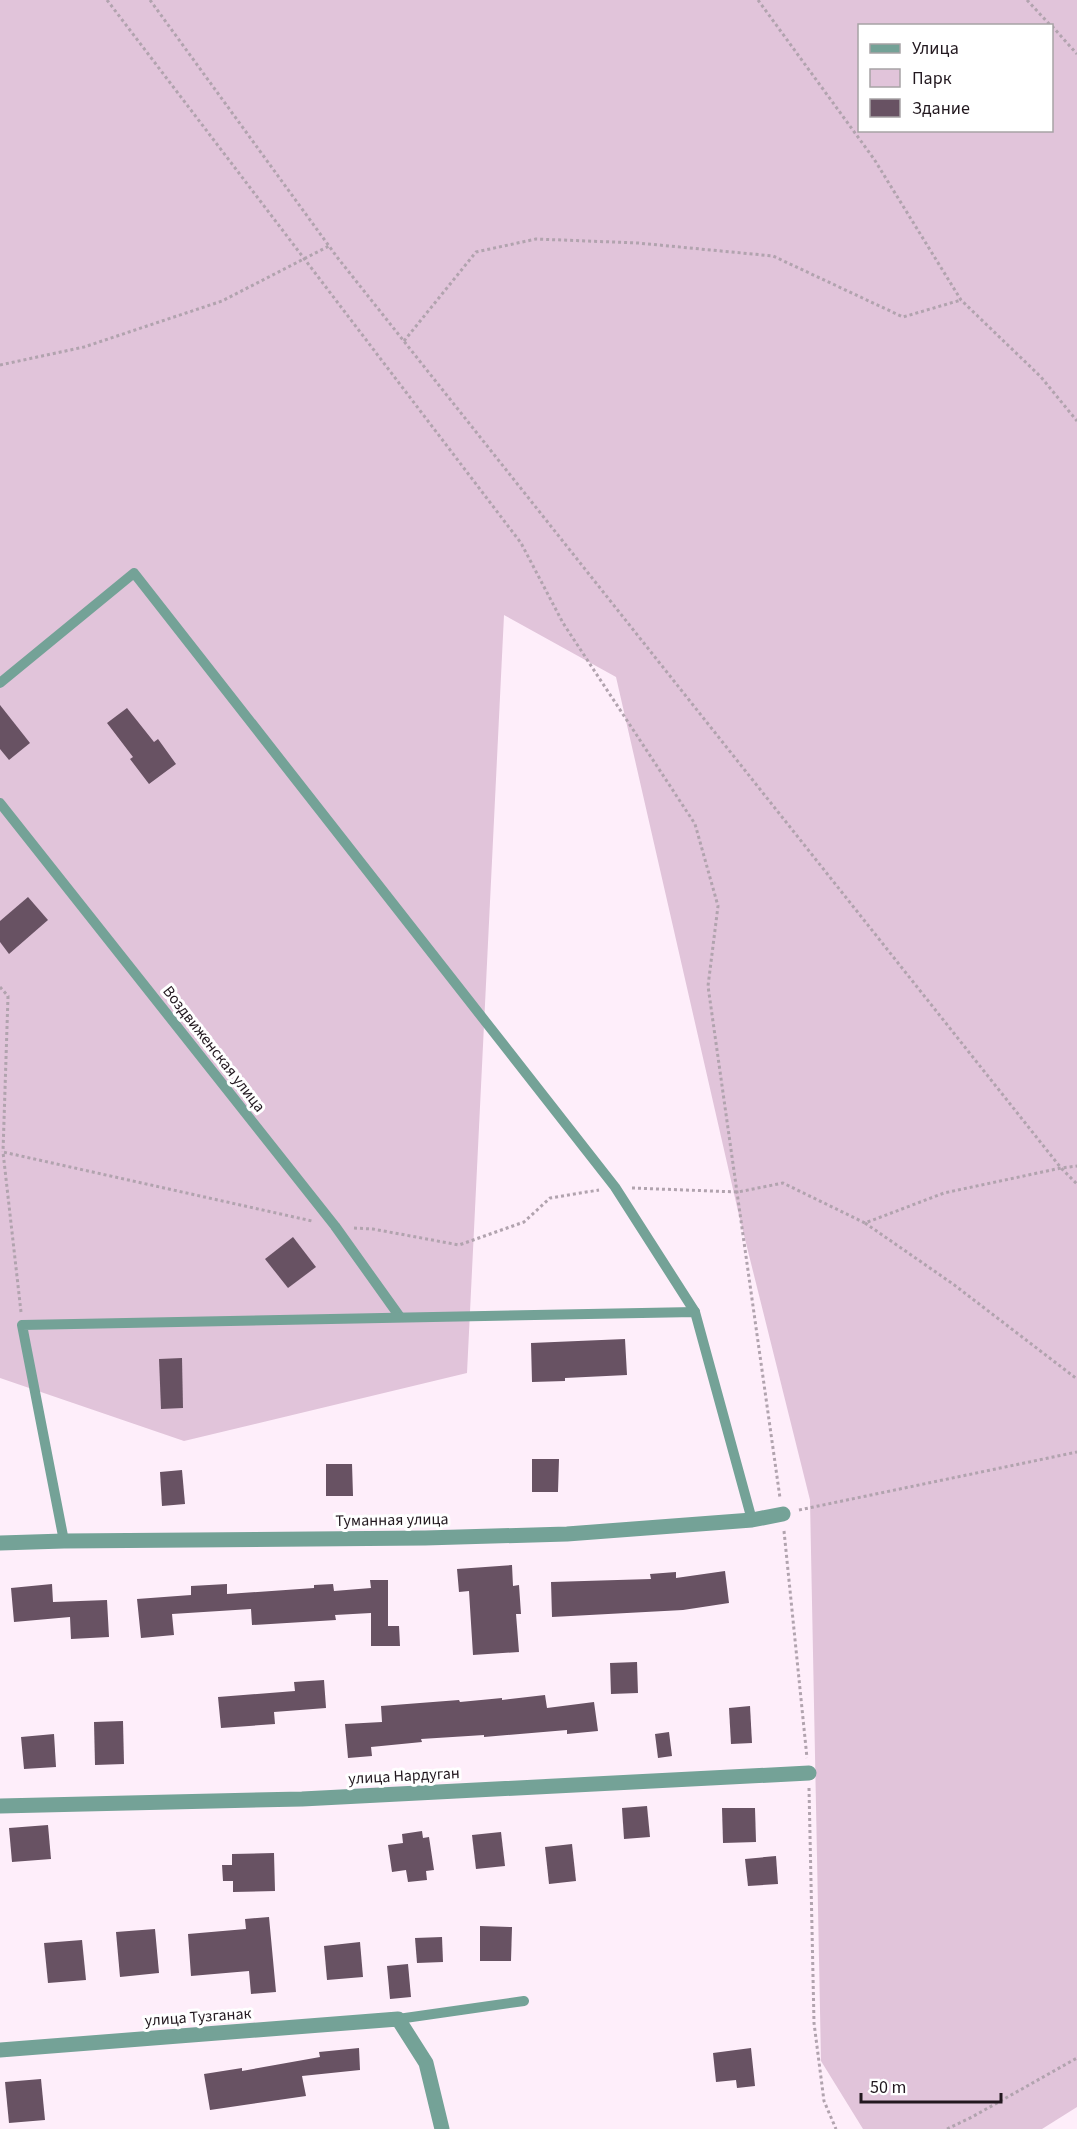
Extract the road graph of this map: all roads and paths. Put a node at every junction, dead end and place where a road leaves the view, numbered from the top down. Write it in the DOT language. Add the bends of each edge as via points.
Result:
graph roads {
  1 [pos="107,0"];
  2 [pos="150,0"];
  3 [pos="758,0"];
  4 [pos="1027,0"];
  5 [pos="1049,24"];
  6 [pos="1053,28"];
  7 [pos="1077,54"];
  8 [pos="329,246"];
  9 [pos="303,258"];
  10 [pos="960,300"];
  11 [pos="404,341"];
  12 [pos="0,364"];
  13 [pos="1077,421"];
  14 [pos="0,683"];
  15 [pos="0,803"];
  16 [pos="0,987"];
  17 [pos="3,1152"];
  18 [pos="1077,1166"];
  19 [pos="1061,1168"];
  20 [pos="1077,1184"];
  21 [pos="615,1187"];
  22 [pos="738,1192"];
  23 [pos="865,1222"];
  24 [pos="334,1226"];
  25 [pos="696,1312"];
  26 [pos="400,1317"];
  27 [pos="22,1325"];
  28 [pos="1077,1379"];
  29 [pos="1077,1452"];
  30 [pos="783,1514"];
  31 [pos="752,1520"];
  32 [pos="64,1541"];
  33 [pos="0,1543"];
  34 [pos="809,1773"];
  35 [pos="0,1806"];
  36 [pos="524,2001"];
  37 [pos="399,2019"];
  38 [pos="0,2050"];
  39 [pos="1077,2058"];
  40 [pos="442,2129"];
  41 [pos="836,2129"];
  42 [pos="947,2129"];
  1 -- 9 [label="path"];
  2 -- 8 [label="path"];
  3 -- 10 [label="path" via="874,159"];
  4 -- 5 [label="path"];
  6 -- 7 [label="path"];
  8 -- 9 [label="path"];
  8 -- 11 [label="path"];
  9 -- 12 [label="path" via="222,300 84,347"];
  9 -- 22 [label="path" via="521,543 562,623 695,824 718,906 708,986"];
  10 -- 11 [label="path" via="903,317 773,256 638,243 536,239 476,252"];
  10 -- 13 [label="path" via="1041,377"];
  11 -- 19 [label="path"];
  14 -- 21 [label="lane" via="134,573"];
  15 -- 24 [label="lane, Воздвиженская улица"];
  16 -- 17 [label="path" via="8,996"];
  17 -- 24 [label="path"];
  17 -- 27 [label="path"];
  18 -- 19 [label="path"];
  19 -- 20 [label="path"];
  19 -- 23 [label="path" via="944,1193"];
  21 -- 22 [label="path"];
  21 -- 24 [label="path" via="550,1198 524,1222 459,1245"];
  21 -- 25 [label="lane"];
  22 -- 23 [label="path" via="783,1183"];
  22 -- 30 [label="path"];
  23 -- 28 [label="path"];
  24 -- 26 [label="lane, Воздвиженская улица"];
  25 -- 26 [label="lane"];
  25 -- 31 [label="lane"];
  26 -- 27 [label="lane"];
  27 -- 32 [label="lane"];
  29 -- 30 [label="path"];
  30 -- 31 [label="street, Туманная улица"];
  30 -- 34 [label="path"];
  31 -- 32 [label="street, Туманная улица" via="567,1534"];
  32 -- 33 [label="street, Туманная улица"];
  34 -- 35 [label="street, улица Нардуган" via="302,1799"];
  34 -- 41 [label="path" via="814,2023 824,2101"];
  36 -- 37 [label="lane"];
  37 -- 38 [label="street, улица Тузганак"];
  37 -- 40 [label="street" via="426,2063"];
  39 -- 42 [label="path"];
}
